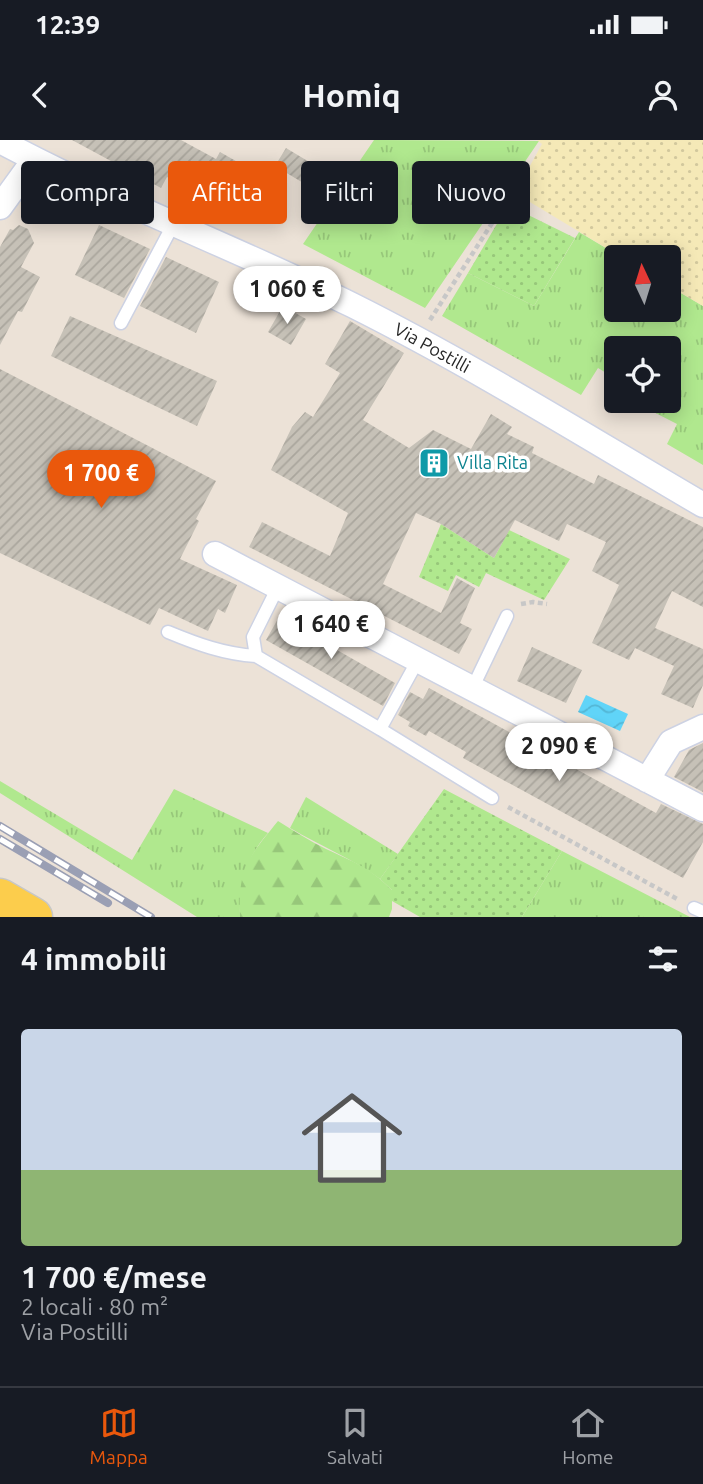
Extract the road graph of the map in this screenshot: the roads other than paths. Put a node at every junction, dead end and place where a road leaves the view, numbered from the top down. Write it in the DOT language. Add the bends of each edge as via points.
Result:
graph roads {
  1 [pos="0,141"];
  2 [pos="34,160"];
  3 [pos="0,207"];
  4 [pos="168,220"];
  5 [pos="173,224"];
  6 [pos="176,224"];
  7 [pos="121,323"];
  8 [pos="703,505"];
  9 [pos="215,554"];
  10 [pos="278,587"];
  11 [pos="507,616"];
  12 [pos="168,632"];
  13 [pos="256,656"];
  14 [pos="418,660"];
  15 [pos="472,689"];
  16 [pos="380,729"];
  17 [pos="701,730"];
  18 [pos="647,780"];
  19 [pos="492,798"];
  20 [pos="703,809"];
  21 [pos="0,898"];
  22 [pos="33,917"];
  1 -- 2 [label="street, Via Postilli"];
  2 -- 3 [label="street"];
  2 -- 4 [label="street, Via Postilli"];
  5 -- 7 [label="lane"];
  6 -- 8 [label="street, Via Postilli" via="417,339"];
  9 -- 10 [label="street"];
  10 -- 13 [label="lane" via="253,637"];
  10 -- 14 [label="street"];
  11 -- 15 [label="lane"];
  12 -- 13 [label="lane" via="233,655"];
  13 -- 16 [label="lane"];
  14 -- 15 [label="street"];
  14 -- 16 [label="lane"];
  15 -- 18 [label="street"];
  16 -- 19 [label="lane"];
  17 -- 18 [label="street" via="671,742"];
  18 -- 20 [label="street"];
  21 -- 22 [label="main road"];
}
